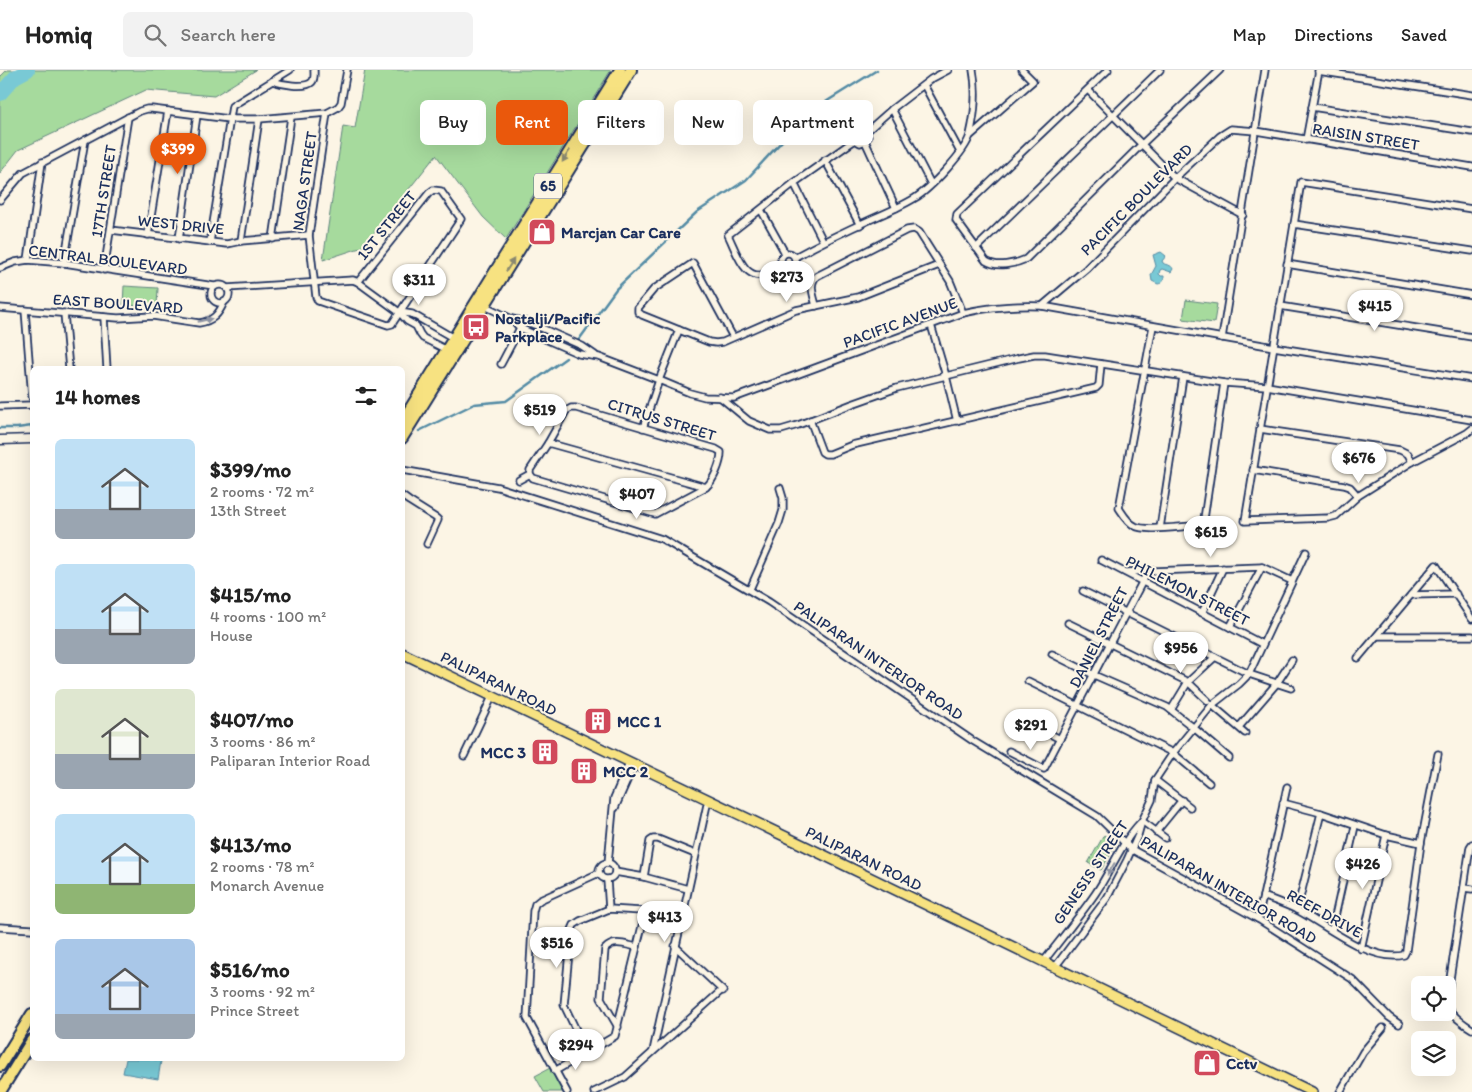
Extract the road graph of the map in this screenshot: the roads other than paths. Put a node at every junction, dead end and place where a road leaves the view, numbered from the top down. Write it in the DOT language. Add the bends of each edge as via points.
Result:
graph roads {
  1 [pos="290,70"];
  2 [pos="314,70"];
  3 [pos="346,70"];
  4 [pos="620,70"];
  5 [pos="631,70"];
  6 [pos="948,70"];
  7 [pos="973,70"];
  8 [pos="1022,70"];
  9 [pos="1108,70"];
  10 [pos="1160,70"];
  11 [pos="1220,70"];
  12 [pos="1265,70"];
  13 [pos="1319,71"];
  14 [pos="272,81"];
  15 [pos="924,85"];
  16 [pos="1088,90"];
  17 [pos="1472,96"];
  18 [pos="1312,107"];
  19 [pos="892,108"];
  20 [pos="168,111"];
  21 [pos="327,113"];
  22 [pos="197,115"];
  23 [pos="1114,115"];
  24 [pos="128,117"];
  25 [pos="291,117"];
  26 [pos="229,119"];
  27 [pos="259,119"];
  28 [pos="873,126"];
  29 [pos="1256,131"];
  30 [pos="1472,132"];
  31 [pos="970,136"];
  32 [pos="85,140"];
  33 [pos="1306,140"];
  34 [pos="1142,144"];
  35 [pos="848,145"];
  36 [pos="867,145"];
  37 [pos="960,152"];
  38 [pos="825,160"];
  39 [pos="42,162"];
  40 [pos="1472,167"];
  41 [pos="1175,178"];
  42 [pos="794,183"];
  43 [pos="932,184"];
  44 [pos="0,200"];
  45 [pos="896,208"];
  46 [pos="1472,209"];
  47 [pos="761,210"];
  48 [pos="1242,215"];
  49 [pos="1294,224"];
  50 [pos="860,225"];
  51 [pos="111,230"];
  52 [pos="148,235"];
  53 [pos="309,235"];
  54 [pos="273,238"];
  55 [pos="179,239"];
  56 [pos="241,241"];
  57 [pos="823,241"];
  58 [pos="210,242"];
  59 [pos="976,248"];
  60 [pos="1472,251"];
  61 [pos="785,254"];
  62 [pos="795,257"];
  63 [pos="28,260"];
  64 [pos="781,263"];
  65 [pos="64,264"];
  66 [pos="1287,264"];
  67 [pos="939,265"];
  68 [pos="0,268"];
  69 [pos="104,270"];
  70 [pos="314,282"];
  71 [pos="358,282"];
  72 [pos="214,286"];
  73 [pos="228,290"];
  74 [pos="1472,295"];
  75 [pos="224,302"];
  76 [pos="480,304"];
  77 [pos="816,306"];
  78 [pos="1042,306"];
  79 [pos="1280,306"];
  80 [pos="0,308"];
  81 [pos="25,310"];
  82 [pos="400,312"];
  83 [pos="963,313"];
  84 [pos="64,314"];
  85 [pos="104,317"];
  86 [pos="512,319"];
  87 [pos="523,320"];
  88 [pos="931,325"];
  89 [pos="537,326"];
  90 [pos="1153,326"];
  91 [pos="520,328"];
  92 [pos="679,330"];
  93 [pos="534,334"];
  94 [pos="732,337"];
  95 [pos="1472,337"];
  96 [pos="1222,338"];
  97 [pos="458,341"];
  98 [pos="571,341"];
  99 [pos="1274,347"];
  100 [pos="568,349"];
  101 [pos="451,352"];
  102 [pos="599,357"];
  103 [pos="501,364"];
  104 [pos="1101,364"];
  105 [pos="70,366"];
  106 [pos="107,366"];
  107 [pos="1144,370"];
  108 [pos="30,372"];
  109 [pos="946,376"];
  110 [pos="1183,377"];
  111 [pos="1472,379"];
  112 [pos="659,380"];
  113 [pos="1224,382"];
  114 [pos="1267,386"];
  115 [pos="720,397"];
  116 [pos="30,405"];
  117 [pos="0,406"];
  118 [pos="405,418"];
  119 [pos="810,420"];
  120 [pos="1472,420"];
  121 [pos="957,421"];
  122 [pos="643,428"];
  123 [pos="1260,429"];
  124 [pos="1472,430"];
  125 [pos="405,433"];
  126 [pos="30,439"];
  127 [pos="0,440"];
  128 [pos="548,443"];
  129 [pos="1412,462"];
  130 [pos="1254,470"];
  131 [pos="405,471"];
  132 [pos="530,472"];
  133 [pos="519,480"];
  134 [pos="706,487"];
  135 [pos="780,488"];
  136 [pos="1358,496"];
  137 [pos="405,498"];
  138 [pos="1160,528"];
  139 [pos="427,544"];
  140 [pos="1306,552"];
  141 [pos="1101,560"];
  142 [pos="1262,567"];
  143 [pos="1223,568"];
  144 [pos="1148,571"];
  145 [pos="1123,572"];
  146 [pos="1292,581"];
  147 [pos="1142,582"];
  148 [pos="750,589"];
  149 [pos="1083,592"];
  150 [pos="1456,594"];
  151 [pos="1411,595"];
  152 [pos="1126,613"];
  153 [pos="1202,613"];
  154 [pos="1472,619"];
  155 [pos="1068,623"];
  156 [pos="1230,627"];
  157 [pos="1377,636"];
  158 [pos="1472,636"];
  159 [pos="1110,644"];
  160 [pos="1262,644"];
  161 [pos="405,654"];
  162 [pos="1052,654"];
  163 [pos="1215,657"];
  164 [pos="1358,658"];
  165 [pos="1292,660"];
  166 [pos="1248,674"];
  167 [pos="1094,675"];
  168 [pos="1028,681"];
  169 [pos="1188,682"];
  170 [pos="1277,683"];
  171 [pos="1291,688"];
  172 [pos="492,697"];
  173 [pos="1210,703"];
  174 [pos="1079,706"];
  175 [pos="1171,710"];
  176 [pos="1019,718"];
  177 [pos="1239,727"];
  178 [pos="1194,728"];
  179 [pos="1245,732"];
  180 [pos="1060,739"];
  181 [pos="1009,751"];
  182 [pos="1173,753"];
  183 [pos="1438,754"];
  184 [pos="464,756"];
  185 [pos="1229,758"];
  186 [pos="632,764"];
  187 [pos="1154,780"];
  188 [pos="1209,783"];
  189 [pos="1287,787"];
  190 [pos="708,800"];
  191 [pos="1182,800"];
  192 [pos="1284,803"];
  193 [pos="1190,807"];
  194 [pos="1321,813"];
  195 [pos="1142,821"];
  196 [pos="1355,826"];
  197 [pos="1156,832"];
  198 [pos="1386,836"];
  199 [pos="1165,838"];
  200 [pos="1125,843"];
  201 [pos="1421,843"];
  202 [pos="1472,844"];
  203 [pos="1131,849"];
  204 [pos="695,854"];
  205 [pos="608,863"];
  206 [pos="615,872"];
  207 [pos="599,873"];
  208 [pos="644,877"];
  209 [pos="607,880"];
  210 [pos="1464,888"];
  211 [pos="688,889"];
  212 [pos="1472,889"];
  213 [pos="1263,896"];
  214 [pos="608,909"];
  215 [pos="1297,910"];
  216 [pos="1258,918"];
  217 [pos="1076,919"];
  218 [pos="0,927"];
  219 [pos="1086,927"];
  220 [pos="30,929"];
  221 [pos="1332,930"];
  222 [pos="637,946"];
  223 [pos="675,946"];
  224 [pos="1361,948"];
  225 [pos="1044,961"];
  226 [pos="1055,967"];
  227 [pos="1450,976"];
  228 [pos="30,1017"];
  229 [pos="1456,1017"];
  230 [pos="1399,1024"];
  231 [pos="618,1027"];
  232 [pos="1383,1028"];
  233 [pos="1472,1029"];
  234 [pos="30,1043"];
  235 [pos="653,1051"];
  236 [pos="587,1053"];
  237 [pos="0,1066"];
  238 [pos="555,1071"];
  239 [pos="0,1092"];
  240 [pos="567,1092"];
  241 [pos="594,1092"];
  242 [pos="1312,1092"];
  243 [pos="1340,1092"];
  1 -- 14 [label="street"];
  2 -- 14 [label="street" via="312,82 307,84 286,85"];
  3 -- 21 [label="street" via="341,103"];
  4 -- 76 [label="highway, 65, one-way"];
  76 -- 5 [label="highway, 65, one-way"];
  6 -- 15 [label="street"];
  7 -- 31 [label="street" via="975,102"];
  8 -- 31 [label="street" via="1033,82"];
  9 -- 16 [label="street"];
  10 -- 23 [label="street"];
  11 -- 34 [label="street"];
  12 -- 29 [label="street"];
  13 -- 17 [label="street"];
  13 -- 18 [label="street"];
  14 -- 26 [label="street" via="234,104"];
  15 -- 19 [label="street"];
  15 -- 37 [label="street"];
  16 -- 23 [label="street"];
  16 -- 59 [label="street" via="957,214 956,220"];
  18 -- 30 [label="street"];
  18 -- 33 [label="street"];
  19 -- 28 [label="street"];
  19 -- 43 [label="street"];
  20 -- 22 [label="street"];
  20 -- 24 [label="street" via="147,109"];
  20 -- 52 [label="street"];
  21 -- 25 [label="street"];
  21 -- 53 [label="street, NAGA STREET"];
  22 -- 26 [label="street"];
  22 -- 55 [label="street"];
  23 -- 34 [label="street"];
  23 -- 59 [label="street"];
  24 -- 32 [label="street"];
  24 -- 51 [label="street, 17TH STREET"];
  25 -- 27 [label="street"];
  25 -- 54 [label="street"];
  26 -- 27 [label="street"];
  26 -- 58 [label="street"];
  27 -- 56 [label="street"];
  29 -- 33 [label="street, RAISIN STREET"];
  29 -- 41 [label="street, PACIFIC BOULEVARD" via="1231,129"];
  29 -- 48 [label="street"];
  31 -- 37 [label="street"];
  32 -- 39 [label="street"];
  32 -- 65 [label="street"];
  33 -- 40 [label="street, RAISIN STREET"];
  34 -- 41 [label="street"];
  34 -- 59 [label="street" via="1026,259 1018,263 991,264"];
  35 -- 38 [label="street"];
  36 -- 45 [label="street"];
  37 -- 43 [label="street"];
  38 -- 42 [label="street"];
  38 -- 50 [label="street"];
  39 -- 44 [label="street" via="23,173"];
  39 -- 63 [label="street"];
  41 -- 48 [label="street"];
  41 -- 78 [label="street, PACIFIC BOULEVARD" via="1086,269"];
  42 -- 47 [label="street"];
  42 -- 57 [label="street"];
  43 -- 45 [label="street" via="916,198"];
  45 -- 50 [label="street"];
  46 -- 49 [label="street" via="1301,182"];
  47 -- 61 [label="street"];
  47 -- 64 [label="street" via="728,235 745,269 752,274 768,273"];
  48 -- 96 [label="street"];
  49 -- 60 [label="street"];
  49 -- 66 [label="street"];
  50 -- 57 [label="street"];
  51 -- 52 [label="street, WEST DRIVE"];
  51 -- 69 [label="street, 17TH STREET"];
  52 -- 55 [label="street, WEST DRIVE"];
  53 -- 54 [label="street, WEST DRIVE"];
  53 -- 70 [label="street, NAGA STREET"];
  54 -- 56 [label="street, WEST DRIVE"];
  55 -- 58 [label="street, WEST DRIVE"];
  56 -- 58 [label="street, WEST DRIVE" via="227,244"];
  57 -- 62 [label="street"];
  61 -- 62 [label="street"];
  61 -- 64 [label="street"];
  62 -- 64 [label="street" via="791,267"];
  63 -- 65 [label="street, CENTRAL BOULEVARD"];
  63 -- 68 [label="street, CENTRAL BOULEVARD"];
  65 -- 69 [label="street, CENTRAL BOULEVARD"];
  66 -- 74 [label="street"];
  66 -- 79 [label="street"];
  67 -- 77 [label="street" via="858,297"];
  67 -- 77 [label="street" via="919,232 907,230 816,276 812,284"];
  67 -- 83 [label="street" via="950,281"];
  69 -- 72 [label="street, CENTRAL BOULEVARD"];
  70 -- 71 [label="street"];
  70 -- 73 [label="street"];
  70 -- 82 [label="street, NAGA STREET" via="316,297 321,303 388,325"];
  71 -- 82 [label="street"];
  71 -- 82 [label="street, 1ST STREET" via="429,193 437,189 441,191 461,219"];
  72 -- 73 [label="street" via="222,284"];
  72 -- 75 [label="street" via="210,291 212,300"];
  73 -- 75 [label="street" via="228,298"];
  85 -- 75 [label="street, EAST BOULEVARD, one-way" via="153,316 206,322 220,312"];
  76 -- 86 [label="street, PACIFIC AVENUE"];
  76 -- 97 [label="highway, 65"];
  77 -- 94 [label="street" via="796,310"];
  78 -- 83 [label="street, PACIFIC AVENUE" via="1016,305"];
  78 -- 90 [label="street, PACIFIC AVENUE"];
  79 -- 95 [label="street"];
  79 -- 99 [label="street"];
  80 -- 81 [label="street, EAST BOULEVARD"];
  81 -- 84 [label="street, EAST BOULEVARD"];
  81 -- 108 [label="street"];
  82 -- 97 [label="street" via="412,314"];
  82 -- 101 [label="street" via="416,326 423,338"];
  83 -- 88 [label="street, PACIFIC AVENUE"];
  84 -- 85 [label="street, EAST BOULEVARD"];
  84 -- 105 [label="street"];
  85 -- 106 [label="street"];
  86 -- 87 [label="street, PACIFIC AVENUE"];
  86 -- 91 [label="street, PACIFIC AVENUE"];
  87 -- 89 [label="street, PACIFIC AVENUE"];
  87 -- 91 [label="street"];
  88 -- 109 [label="street"];
  88 -- 115 [label="street, PACIFIC AVENUE" via="734,398"];
  89 -- 93 [label="street"];
  89 -- 98 [label="street, PACIFIC AVENUE"];
  90 -- 96 [label="street, PACIFIC AVENUE"];
  90 -- 107 [label="street"];
  91 -- 93 [label="street, PACIFIC AVENUE"];
  91 -- 103 [label="street"];
  92 -- 94 [label="street" via="708,342 716,343"];
  92 -- 94 [label="street" via="642,315 638,308 654,289 693,263"];
  92 -- 112 [label="street"];
  93 -- 100 [label="street, PACIFIC AVENUE"];
  96 -- 99 [label="street, PACIFIC AVENUE"];
  97 -- 101 [label="highway, 65"];
  98 -- 100 [label="street"];
  98 -- 102 [label="street, PACIFIC AVENUE"];
  99 -- 111 [label="street, PACIFIC AVENUE"];
  99 -- 114 [label="street"];
  100 -- 102 [label="street, PACIFIC AVENUE"];
  101 -- 118 [label="highway, 65"];
  101 -- 125 [label="highway, 65"];
  102 -- 112 [label="street, PACIFIC AVENUE"];
  104 -- 107 [label="street"];
  104 -- 109 [label="street" via="1034,355"];
  104 -- 121 [label="street" via="1096,388"];
  107 -- 110 [label="street"];
  107 -- 138 [label="street" via="1119,508 1135,527"];
  109 -- 119 [label="street" via="897,388"];
  109 -- 121 [label="street"];
  110 -- 113 [label="street"];
  110 -- 138 [label="street"];
  112 -- 115 [label="street, PACIFIC AVENUE" via="690,394"];
  112 -- 122 [label="street"];
  113 -- 114 [label="street"];
  113 -- 138 [label="street" via="1204,519 1196,526"];
  114 -- 120 [label="street"];
  114 -- 123 [label="street"];
  115 -- 119 [label="street" via="749,422 770,430 781,430"];
  116 -- 117 [label="street"];
  119 -- 121 [label="street" via="825,454"];
  122 -- 128 [label="street, CITRUS STREET" via="571,408 566,411"];
  122 -- 134 [label="street, CITRUS STREET" via="721,452 711,483"];
  123 -- 129 [label="street" via="1400,450 1408,454"];
  123 -- 130 [label="street"];
  124 -- 129 [label="street"];
  126 -- 127 [label="main road"];
  128 -- 132 [label="street"];
  128 -- 134 [label="street"];
  129 -- 136 [label="street"];
  130 -- 136 [label="street" via="1344,485"];
  130 -- 136 [label="street" via="1245,521 1328,518 1336,516"];
  131 -- 148 [label="street, PALIPARAN INTERIOR ROAD" via="498,487 662,539"];
  132 -- 133 [label="street"];
  132 -- 134 [label="street" via="534,478 656,514"];
  135 -- 148 [label="street" via="783,510"];
  137 -- 139 [label="street" via="438,520"];
  140 -- 146 [label="street, GENESIS STREET"];
  141 -- 145 [label="street, PHILEMON STREET"];
  142 -- 143 [label="street"];
  142 -- 146 [label="street"];
  142 -- 156 [label="street"];
  143 -- 144 [label="street"];
  143 -- 153 [label="street"];
  144 -- 145 [label="street"];
  144 -- 147 [label="street, DANIEL STREET"];
  145 -- 147 [label="street, PHILEMON STREET"];
  146 -- 160 [label="street, GENESIS STREET"];
  147 -- 152 [label="street, DANIEL STREET"];
  147 -- 153 [label="street, PHILEMON STREET"];
  148 -- 200 [label="street, PALIPARAN INTERIOR ROAD" via="973,741 1097,816"];
  149 -- 152 [label="street"];
  150 -- 151 [label="street"];
  150 -- 151 [label="street" via="1436,565"];
  150 -- 154 [label="street"];
  151 -- 157 [label="street"];
  152 -- 159 [label="street, DANIEL STREET"];
  152 -- 163 [label="street"];
  153 -- 156 [label="street, PHILEMON STREET"];
  155 -- 159 [label="street"];
  156 -- 160 [label="street, PHILEMON STREET"];
  157 -- 158 [label="street"];
  157 -- 164 [label="street"];
  159 -- 167 [label="street, DANIEL STREET"];
  159 -- 169 [label="street"];
  160 -- 166 [label="street, GENESIS STREET"];
  161 -- 172 [label="main road, PALIPARAN ROAD"];
  162 -- 167 [label="street"];
  163 -- 166 [label="street"];
  163 -- 169 [label="street"];
  165 -- 170 [label="street"];
  166 -- 170 [label="street"];
  166 -- 173 [label="street, GENESIS STREET"];
  167 -- 174 [label="street, DANIEL STREET"];
  167 -- 175 [label="street"];
  168 -- 174 [label="street"];
  169 -- 173 [label="street"];
  169 -- 175 [label="street"];
  170 -- 171 [label="street"];
  170 -- 177 [label="street"];
  172 -- 184 [label="street"];
  172 -- 186 [label="main road, PALIPARAN ROAD"];
  173 -- 177 [label="street"];
  173 -- 178 [label="street, GENESIS STREET"];
  174 -- 180 [label="street, DANIEL STREET"];
  174 -- 182 [label="street"];
  175 -- 178 [label="street"];
  176 -- 180 [label="street"];
  177 -- 179 [label="street"];
  178 -- 182 [label="street, GENESIS STREET"];
  178 -- 185 [label="street"];
  180 -- 181 [label="street, DANIEL STREET" via="1044,769"];
  182 -- 187 [label="street, GENESIS STREET"];
  182 -- 188 [label="street"];
  183 -- 201 [label="street"];
  186 -- 190 [label="main road, PALIPARAN ROAD"];
  186 -- 205 [label="street" via="614,798"];
  187 -- 191 [label="street"];
  187 -- 195 [label="street, GENESIS STREET" via="1152,800"];
  189 -- 192 [label="street"];
  190 -- 204 [label="street"];
  190 -- 225 [label="main road, PALIPARAN ROAD"];
  191 -- 193 [label="street"];
  191 -- 197 [label="street"];
  192 -- 194 [label="street"];
  192 -- 213 [label="street"];
  194 -- 196 [label="street"];
  194 -- 215 [label="street"];
  195 -- 197 [label="street"];
  195 -- 200 [label="street, GENESIS STREET"];
  195 -- 203 [label="street, GENESIS STREET"];
  196 -- 198 [label="street"];
  196 -- 221 [label="street"];
  197 -- 199 [label="street"];
  198 -- 201 [label="street"];
  198 -- 224 [label="street"];
  200 -- 203 [label="street, PALIPARAN INTERIOR ROAD"];
  200 -- 217 [label="street, GENESIS STREET, one-way" via="1096,894"];
  201 -- 224 [label="street, REEF DRIVE" via="1404,955"];
  202 -- 210 [label="street"];
  203 -- 216 [label="street, PALIPARAN INTERIOR ROAD"];
  203 -- 219 [label="street, GENESIS STREET" via="1107,898"];
  204 -- 208 [label="street" via="653,838"];
  204 -- 211 [label="street"];
  205 -- 206 [label="street"];
  205 -- 207 [label="street" via="602,865"];
  206 -- 208 [label="street"];
  206 -- 209 [label="street"];
  207 -- 209 [label="street"];
  207 -- 238 [label="street" via="540,900 533,911 527,1018"];
  208 -- 211 [label="street"];
  209 -- 214 [label="street"];
  210 -- 212 [label="street"];
  210 -- 227 [label="street"];
  211 -- 223 [label="street"];
  213 -- 215 [label="street, REEF DRIVE"];
  213 -- 216 [label="street"];
  214 -- 222 [label="street" via="641,911 644,914"];
  214 -- 236 [label="street" via="580,921 572,932 564,1005"];
  215 -- 221 [label="street, REEF DRIVE"];
  216 -- 230 [label="street, PALIPARAN INTERIOR ROAD" via="1352,979"];
  217 -- 219 [label="street"];
  217 -- 225 [label="street, GENESIS STREET"];
  218 -- 220 [label="street"];
  219 -- 226 [label="street, GENESIS STREET"];
  221 -- 224 [label="street, REEF DRIVE"];
  222 -- 231 [label="street"];
  222 -- 231 [label="street" via="614,942 605,949 601,998"];
  223 -- 235 [label="street"];
  223 -- 235 [label="street" via="723,991"];
  225 -- 226 [label="main road, PALIPARAN ROAD"];
  226 -- 242 [label="main road, PALIPARAN ROAD"];
  228 -- 237 [label="highway"];
  229 -- 233 [label="street"];
  231 -- 236 [label="street" via="615,1036"];
  232 -- 243 [label="street"];
  234 -- 239 [label="highway"];
  235 -- 241 [label="street" via="625,1076"];
  236 -- 238 [label="street"];
  238 -- 240 [label="street"];
}
